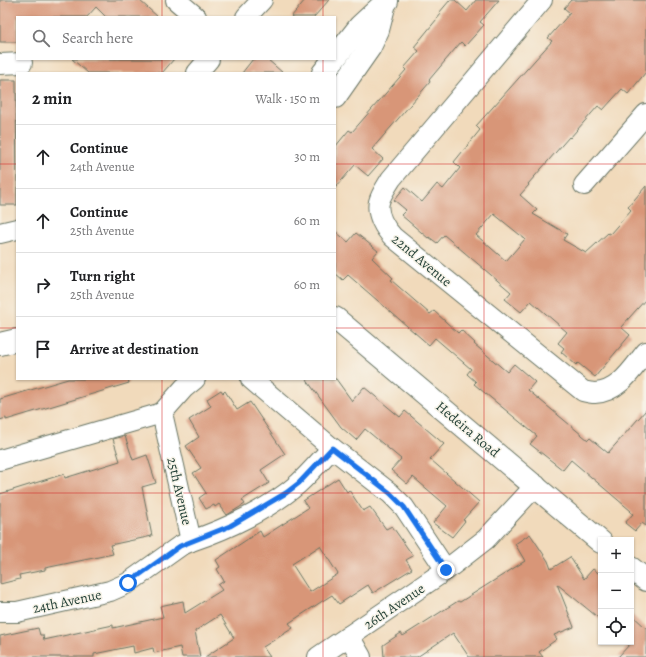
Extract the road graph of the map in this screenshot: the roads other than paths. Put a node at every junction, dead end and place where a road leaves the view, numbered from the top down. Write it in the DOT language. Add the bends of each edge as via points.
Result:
graph roads {
  1 [pos="176,0"];
  2 [pos="262,0"];
  3 [pos="542,0"];
  4 [pos="386,1"];
  5 [pos="195,16"];
  6 [pos="247,16"];
  7 [pos="336,56"];
  8 [pos="208,60"];
  9 [pos="333,60"];
  10 [pos="22,63"];
  11 [pos="0,64"];
  12 [pos="198,72"];
  13 [pos="324,72"];
  14 [pos="336,95"];
  15 [pos="646,114"];
  16 [pos="584,185"];
  17 [pos="16,229"];
  18 [pos="0,233"];
  19 [pos="336,319"];
  20 [pos="16,325"];
  21 [pos="0,328"];
  22 [pos="16,340"];
  23 [pos="0,344"];
  24 [pos="646,352"];
  25 [pos="193,380"];
  26 [pos="252,380"];
  27 [pos="162,413"];
  28 [pos="332,448"];
  29 [pos="0,460"];
  30 [pos="536,486"];
  31 [pos="598,539"];
  32 [pos="191,541"];
  33 [pos="446,570"];
  34 [pos="634,570"];
  35 [pos="646,580"];
  36 [pos="0,612"];
  37 [pos="349,636"];
  38 [pos="318,657"];
  39 [pos="361,657"];
  1 -- 5 [label="street"];
  2 -- 6 [label="street"];
  3 -- 24 [label="street, 22nd Avenue" via="391,179 383,192 379,210 387,231 393,237 583,391 596,393 609,390 620,383"];
  4 -- 7 [label="street" via="360,26"];
  4 -- 14 [label="street" via="370,47"];
  8 -- 12 [label="street"];
  9 -- 13 [label="street"];
  10 -- 11 [label="street"];
  15 -- 16 [label="street"];
  17 -- 18 [label="street"];
  19 -- 30 [label="street, Hedeira Road"];
  20 -- 21 [label="street"];
  22 -- 23 [label="street"];
  25 -- 27 [label="street"];
  26 -- 28 [label="street"];
  27 -- 29 [label="street"];
  27 -- 32 [label="street, 25th Avenue"];
  28 -- 32 [label="street, 25th Avenue" via="286,493 230,526"];
  28 -- 33 [label="street" via="404,507"];
  30 -- 31 [label="street, Hedeira Road"];
  30 -- 33 [label="street, 26th Avenue" via="486,539"];
  32 -- 36 [label="street, 24th Avenue" via="110,592 17,612"];
  33 -- 37 [label="street, 26th Avenue"];
  34 -- 35 [label="street"];
  37 -- 38 [label="street, 26th Avenue"];
  37 -- 39 [label="street"];
}
